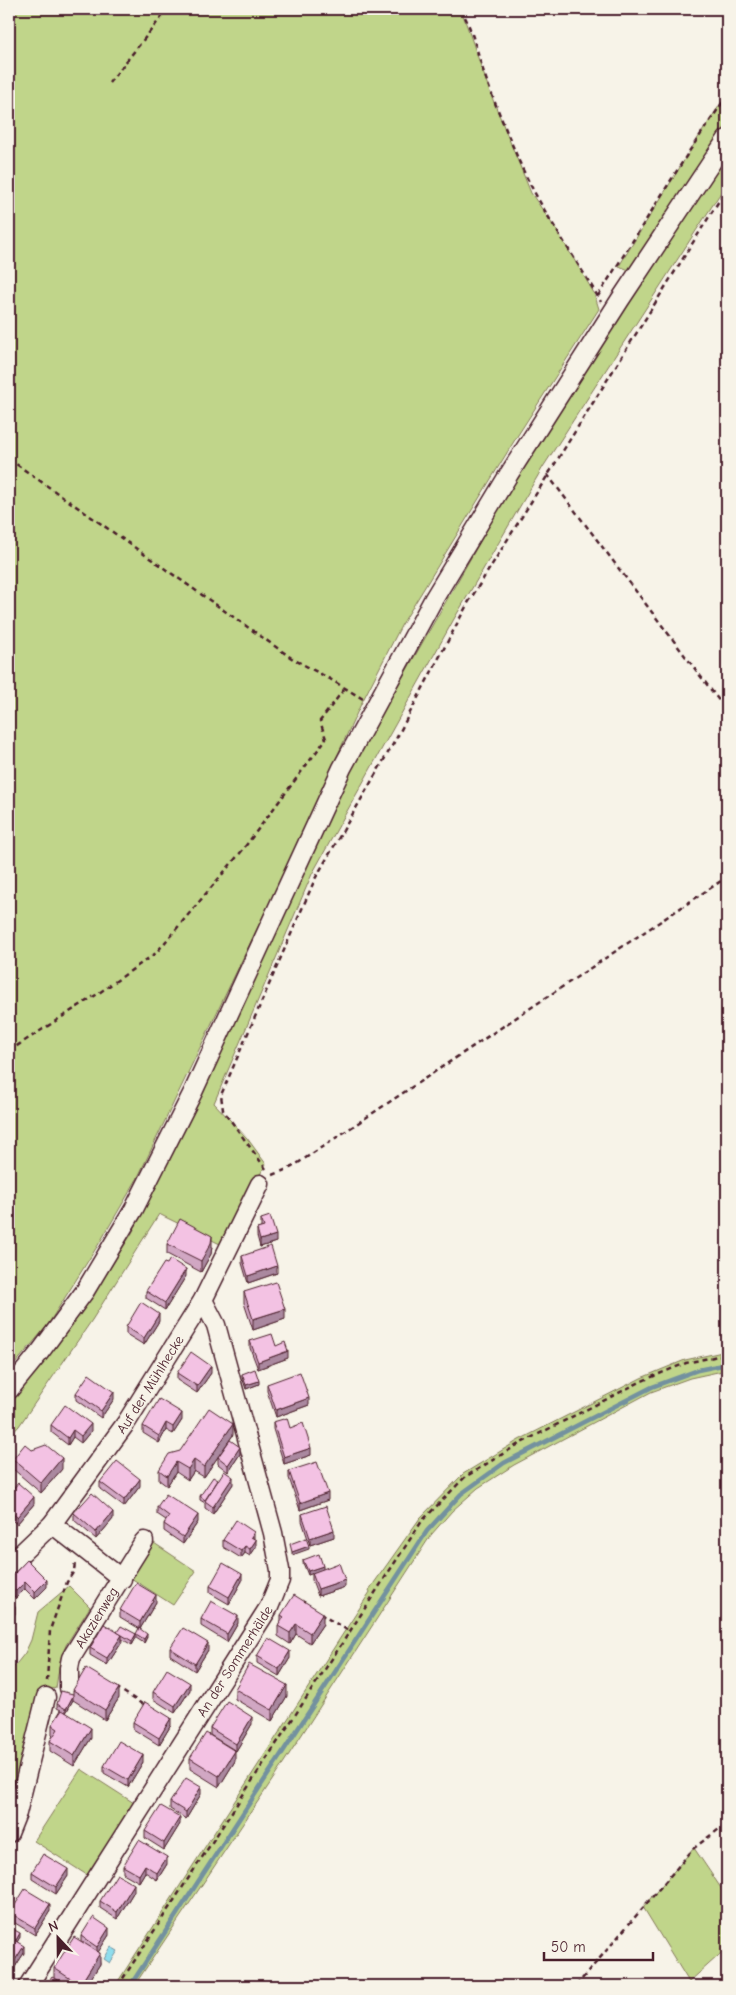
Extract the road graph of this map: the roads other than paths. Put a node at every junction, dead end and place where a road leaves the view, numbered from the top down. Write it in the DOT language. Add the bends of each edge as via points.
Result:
graph roads {
  1 [pos="727,139"];
  2 [pos="262,1178"];
  3 [pos="203,1300"];
  4 [pos="9,1390"];
  5 [pos="52,1524"];
  6 [pos="144,1541"];
  7 [pos="9,1565"];
  8 [pos="122,1579"];
  9 [pos="69,1688"];
  10 [pos="46,1697"];
  11 [pos="9,1833"];
  12 [pos="28,1986"];
  1 -- 4 [label="street" via="504,482 433,600 342,768 193,1092 134,1209 85,1291"];
  2 -- 3 [label="street, Auf der Mühlhecke"];
  3 -- 5 [label="street, Auf der Mühlhecke" via="126,1422"];
  3 -- 12 [label="street, An der Sommerhälde" via="216,1325 273,1533 280,1580 264,1616"];
  5 -- 7 [label="street, Auf der Mühlhecke"];
  5 -- 8 [label="street, Akazienweg"];
  6 -- 8 [label="street, Akazienweg"];
  8 -- 9 [label="street, Akazienweg" via="70,1658"];
  10 -- 11 [label="street" via="17,1814"];
}
